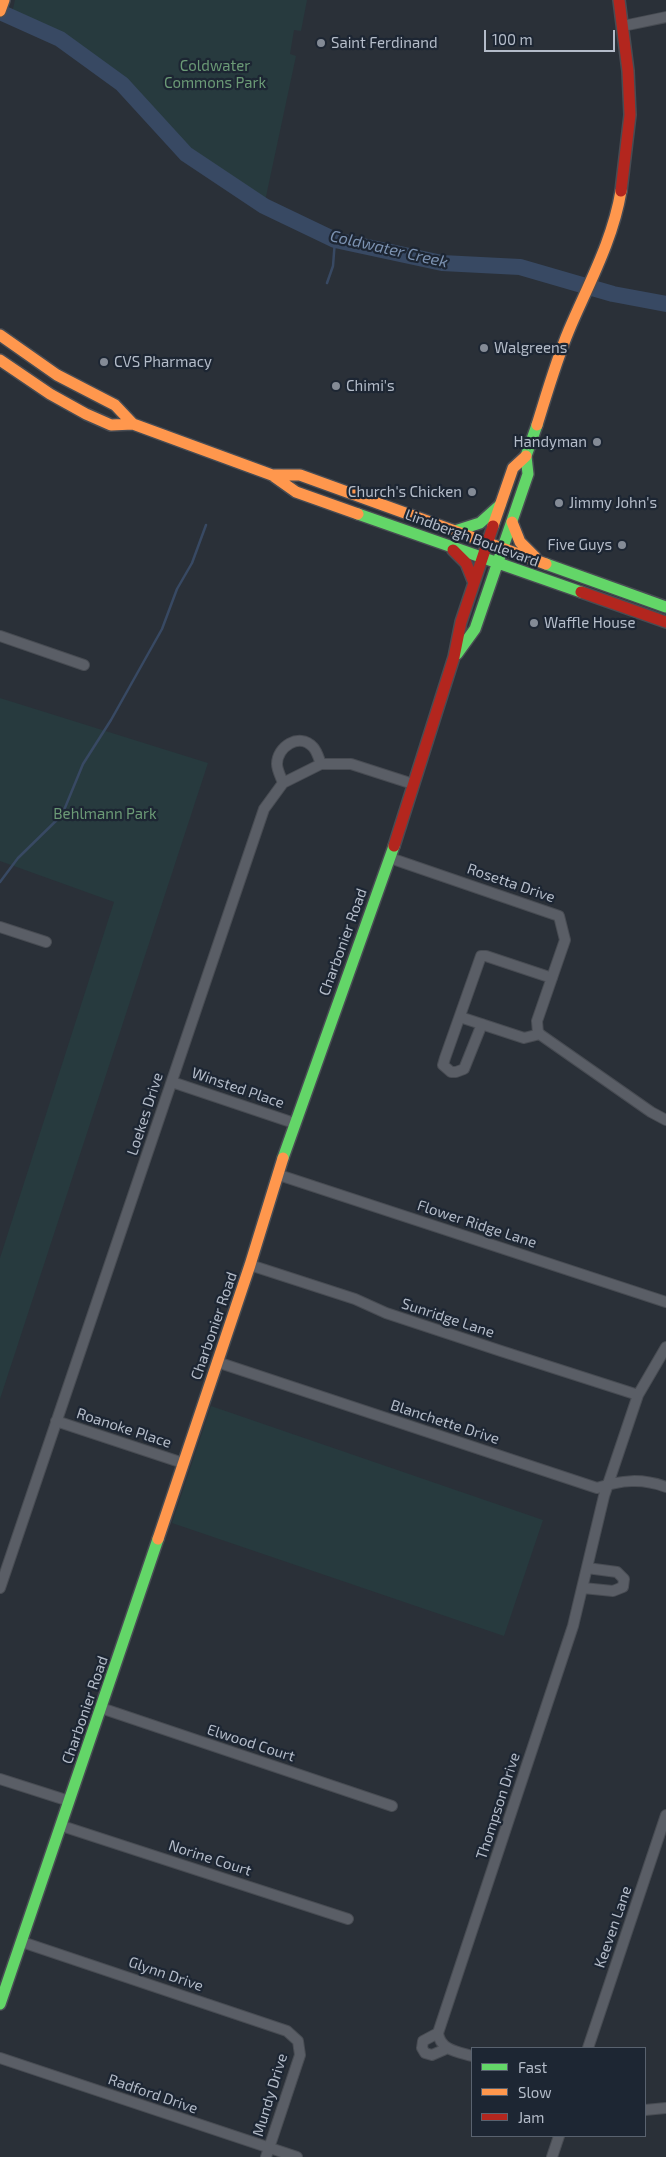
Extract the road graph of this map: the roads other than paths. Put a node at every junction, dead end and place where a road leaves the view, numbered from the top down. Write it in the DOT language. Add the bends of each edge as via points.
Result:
graph roads {
  1 [pos="4,0"];
  2 [pos="620,0"];
  3 [pos="0,11"];
  4 [pos="666,17"];
  5 [pos="622,20"];
  6 [pos="0,335"];
  7 [pos="0,360"];
  8 [pos="133,424"];
  9 [pos="526,456"];
  10 [pos="272,475"];
  11 [pos="500,506"];
  12 [pos="512,522"];
  13 [pos="455,531"];
  14 [pos="488,542"];
  15 [pos="450,546"];
  16 [pos="503,548"];
  17 [pos="483,558"];
  18 [pos="538,560"];
  19 [pos="498,563"];
  20 [pos="474,583"];
  21 [pos="666,607"];
  22 [pos="666,622"];
  23 [pos="0,636"];
  24 [pos="454,657"];
  25 [pos="84,665"];
  26 [pos="321,764"];
  27 [pos="283,783"];
  28 [pos="413,784"];
  29 [pos="390,858"];
  30 [pos="0,927"];
  31 [pos="46,942"];
  32 [pos="552,978"];
  33 [pos="460,1017"];
  34 [pos="482,1024"];
  35 [pos="540,1034"];
  36 [pos="172,1082"];
  37 [pos="666,1120"];
  38 [pos="294,1123"];
  39 [pos="279,1175"];
  40 [pos="250,1265"];
  41 [pos="666,1302"];
  42 [pos="666,1347"];
  43 [pos="217,1362"];
  44 [pos="638,1395"];
  45 [pos="56,1421"];
  46 [pos="183,1463"];
  47 [pos="609,1484"];
  48 [pos="666,1487"];
  49 [pos="587,1568"];
  50 [pos="0,1588"];
  51 [pos="583,1588"];
  52 [pos="101,1708"];
  53 [pos="0,1778"];
  54 [pos="69,1801"];
  55 [pos="392,1806"];
  56 [pos="666,1815"];
  57 [pos="62,1826"];
  58 [pos="348,1919"];
  59 [pos="22,1942"];
  60 [pos="0,2004"];
  61 [pos="298,2041"];
  62 [pos="588,2047"];
  63 [pos="471,2056"];
  64 [pos="0,2058"];
  65 [pos="666,2108"];
  66 [pos="646,2110"];
  67 [pos="559,2137"];
  68 [pos="267,2153"];
  69 [pos="297,2157"];
  70 [pos="552,2157"];
  1 -- 3 [label="main road"];
  2 -- 5 [label="main road"];
  4 -- 5 [label="street"];
  5 -- 9 [label="main road" via="628,72 629,142 618,209 559,357"];
  6 -- 8 [label="main road, Lindbergh Boulevard" via="56,375 116,405"];
  7 -- 8 [label="main road, Lindbergh Boulevard" via="86,414 111,424"];
  8 -- 10 [label="main road, Lindbergh Boulevard"];
  9 -- 11 [label="main road, Charbonier Road" via="513,468"];
  9 -- 12 [label="main road, Charbonier Road" via="528,474"];
  10 -- 13 [label="main road, Lindbergh Boulevard" via="300,475"];
  10 -- 15 [label="main road, Lindbergh Boulevard" via="296,492"];
  11 -- 13 [label="main road" via="480,523"];
  11 -- 14 [label="main road, Charbonier Road"];
  12 -- 16 [label="main road, Charbonier Road"];
  12 -- 18 [label="main road" via="520,542"];
  13 -- 14 [label="main road, Lindbergh Boulevard"];
  14 -- 16 [label="main road, Lindbergh Boulevard"];
  14 -- 17 [label="main road, Charbonier Road"];
  15 -- 17 [label="main road, Lindbergh Boulevard"];
  15 -- 20 [label="main road" via="466,563"];
  16 -- 18 [label="main road, Lindbergh Boulevard"];
  16 -- 19 [label="main road, Charbonier Road"];
  17 -- 19 [label="main road, Lindbergh Boulevard"];
  17 -- 20 [label="main road, Charbonier Road"];
  18 -- 21 [label="main road, Lindbergh Boulevard"];
  19 -- 22 [label="main road, Lindbergh Boulevard"];
  19 -- 24 [label="main road, Charbonier Road" via="476,629"];
  20 -- 24 [label="main road, Charbonier Road"];
  23 -- 25 [label="street"];
  24 -- 28 [label="main road, Charbonier Road"];
  26 -- 27 [label="street, Loekes Drive"];
  26 -- 27 [label="street" via="313,747 305,742 291,743 280,753 277,764"];
  26 -- 28 [label="street, Loekes Drive" via="351,764"];
  27 -- 36 [label="street, Loekes Drive" via="264,809"];
  28 -- 29 [label="main road, Charbonier Road"];
  29 -- 32 [label="street, Rosetta Drive" via="559,916 566,940"];
  29 -- 38 [label="main road, Charbonier Road"];
  30 -- 31 [label="street"];
  32 -- 33 [label="street" via="481,956"];
  32 -- 35 [label="street, Rosetta Drive" via="537,1021"];
  33 -- 34 [label="street"];
  33 -- 34 [label="street" via="443,1064 451,1072 464,1069"];
  34 -- 35 [label="street" via="524,1038"];
  35 -- 37 [label="street"];
  36 -- 38 [label="street, Winsted Place"];
  36 -- 45 [label="street, Loekes Drive"];
  38 -- 39 [label="main road, Charbonier Road"];
  39 -- 40 [label="main road, Charbonier Road"];
  39 -- 41 [label="street, Flower Ridge Lane"];
  40 -- 43 [label="main road, Charbonier Road"];
  40 -- 44 [label="street, Sunridge Lane" via="355,1298 412,1322"];
  42 -- 44 [label="street, Thompson Drive"];
  43 -- 46 [label="main road, Charbonier Road"];
  43 -- 47 [label="street, Blanchette Drive" via="597,1488"];
  44 -- 47 [label="street, Thompson Drive"];
  45 -- 46 [label="street, Roanoke Place"];
  45 -- 50 [label="street, Loekes Drive"];
  46 -- 52 [label="main road, Charbonier Road"];
  47 -- 48 [label="street, Blanchette Drive" via="641,1480"];
  47 -- 49 [label="street, Thompson Drive"];
  49 -- 51 [label="street, Thompson Drive"];
  49 -- 51 [label="street" via="617,1572 624,1578 624,1584 613,1591"];
  51 -- 63 [label="street, Thompson Drive" via="562,1664 442,2041"];
  52 -- 54 [label="main road, Charbonier Road"];
  52 -- 55 [label="street, Elwood Court"];
  53 -- 54 [label="street"];
  54 -- 57 [label="main road, Charbonier Road"];
  56 -- 62 [label="street, Keeven Lane"];
  57 -- 58 [label="street, Norine Court"];
  57 -- 59 [label="main road, Charbonier Road"];
  59 -- 60 [label="main road, Charbonier Road"];
  59 -- 61 [label="street, Glynn Drive" via="287,2031"];
  61 -- 68 [label="street, Mundy Drive" via="300,2055"];
  64 -- 68 [label="street, Radford Drive"];
  65 -- 66 [label="street"];
  67 -- 70 [label="street"];
  68 -- 69 [label="street, Radford Drive"];
}
